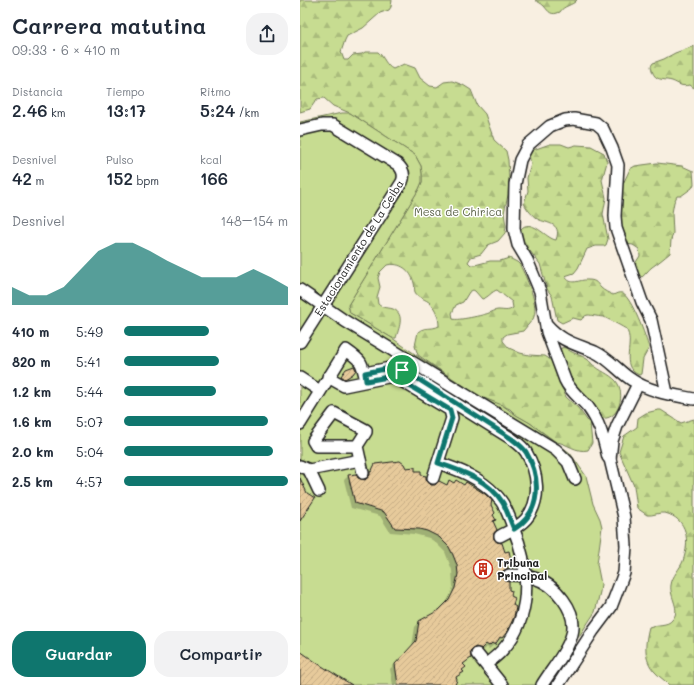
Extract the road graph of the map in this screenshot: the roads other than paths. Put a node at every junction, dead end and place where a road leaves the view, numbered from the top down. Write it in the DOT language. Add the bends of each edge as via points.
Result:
graph roads {
  1 [pos="300,130"];
  2 [pos="300,290"];
  3 [pos="323,306"];
  4 [pos="547,325"];
  5 [pos="300,342"];
  6 [pos="328,377"];
  7 [pos="366,377"];
  8 [pos="300,378"];
  9 [pos="638,384"];
  10 [pos="320,390"];
  11 [pos="667,393"];
  12 [pos="694,399"];
  13 [pos="300,424"];
  14 [pos="357,446"];
  15 [pos="610,459"];
  16 [pos="360,460"];
  17 [pos="438,463"];
  18 [pos="305,468"];
  19 [pos="363,473"];
  20 [pos="433,478"];
  21 [pos="575,479"];
  22 [pos="319,491"];
  23 [pos="514,529"];
  24 [pos="500,536"];
  25 [pos="509,575"];
  26 [pos="526,576"];
  27 [pos="477,654"];
  28 [pos="486,664"];
  29 [pos="502,685"];
  30 [pos="542,685"];
  31 [pos="558,685"];
  1 -- 3 [label="street, Estacionamiento de La Ceiba" via="333,125 397,164 403,174 402,182"];
  2 -- 3 [label="street"];
  3 -- 5 [label="street, Estacionamiento de La Ceiba"];
  3 -- 21 [label="street" via="556,450 568,462"];
  4 -- 9 [label="street" via="558,337 596,352"];
  4 -- 11 [label="street" via="540,291 518,245 514,229 515,184 520,160 528,145 550,126 565,120 589,121 603,129 616,158 616,228 642,302 651,320"];
  4 -- 15 [label="street" via="547,332 565,380 596,418"];
  6 -- 7 [label="street" via="344,386"];
  6 -- 7 [label="street" via="346,350 360,360"];
  6 -- 10 [label="street"];
  7 -- 17 [label="street" via="395,377 450,410 452,418"];
  7 -- 23 [label="street" via="390,368 402,370 522,447 533,471 536,496 527,518"];
  8 -- 10 [label="street"];
  9 -- 11 [label="street"];
  9 -- 15 [label="street" via="612,441"];
  10 -- 13 [label="street"];
  11 -- 12 [label="street"];
  14 -- 16 [label="street"];
  15 -- 31 [label="street" via="624,517 624,573 611,607"];
  16 -- 18 [label="street"];
  16 -- 19 [label="street"];
  17 -- 20 [label="street"];
  17 -- 23 [label="street" via="474,477 488,487 503,503"];
  18 -- 22 [label="street"];
  23 -- 24 [label="street"];
  23 -- 26 [label="street" via="524,560"];
  25 -- 26 [label="street"];
  26 -- 28 [label="street" via="524,607 518,625 507,645"];
  26 -- 30 [label="street" via="544,582 557,593 570,610 573,620 570,640"];
  27 -- 28 [label="street"];
  28 -- 29 [label="street"];
}
